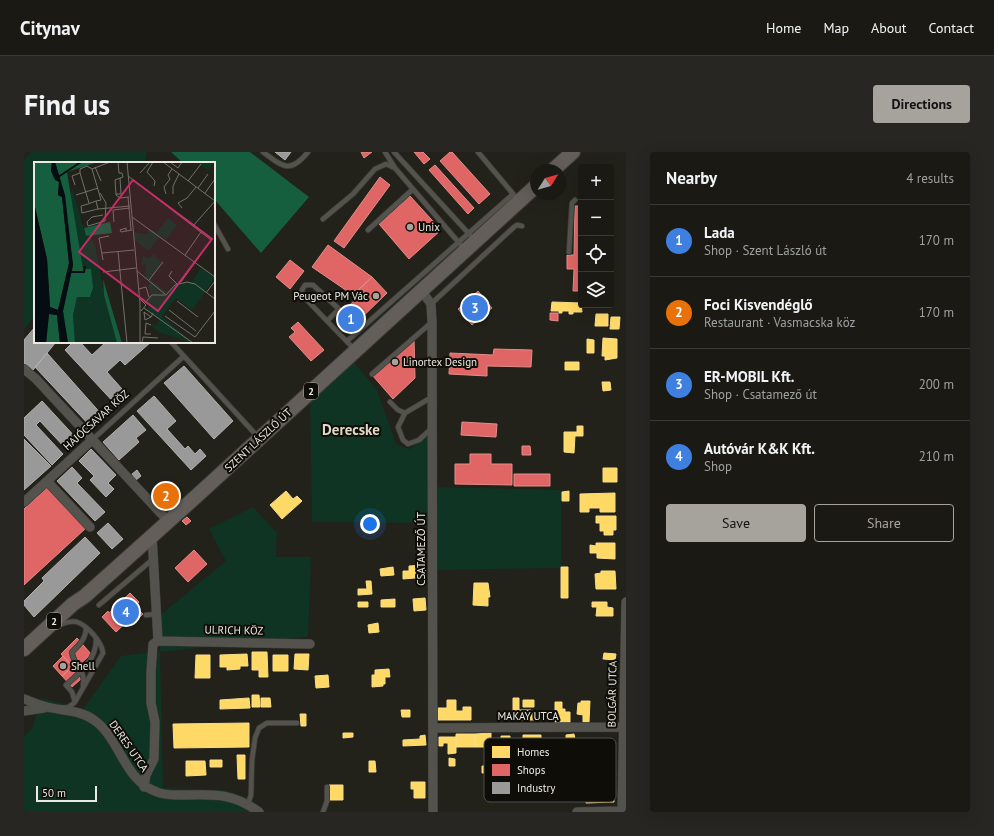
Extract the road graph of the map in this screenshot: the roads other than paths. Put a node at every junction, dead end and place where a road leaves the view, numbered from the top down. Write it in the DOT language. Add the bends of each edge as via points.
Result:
graph roads {
  1 [pos="264,152"];
  2 [pos="308,152"];
  3 [pos="385,152"];
  4 [pos="394,152"];
  5 [pos="478,152"];
  6 [pos="573,152"];
  7 [pos="560,164"];
  8 [pos="395,168"];
  9 [pos="413,189"];
  10 [pos="530,190"];
  11 [pos="516,198"];
  12 [pos="575,200"];
  13 [pos="323,219"];
  14 [pos="215,226"];
  15 [pos="522,226"];
  16 [pos="368,230"];
  17 [pos="467,241"];
  18 [pos="228,249"];
  19 [pos="569,252"];
  20 [pos="421,290"];
  21 [pos="431,304"];
  22 [pos="328,320"];
  23 [pos="432,322"];
  24 [pos="172,343"];
  25 [pos="351,346"];
  26 [pos="184,356"];
  27 [pos="24,369"];
  28 [pos="372,374"];
  29 [pos="432,397"];
  30 [pos="390,402"];
  31 [pos="405,413"];
  32 [pos="432,428"];
  33 [pos="259,439"];
  34 [pos="92,440"];
  35 [pos="47,481"];
  36 [pos="24,502"];
  37 [pos="168,521"];
  38 [pos="90,527"];
  39 [pos="152,535"];
  40 [pos="153,559"];
  41 [pos="85,596"];
  42 [pos="626,602"];
  43 [pos="99,605"];
  44 [pos="156,614"];
  45 [pos="146,615"];
  46 [pos="59,626"];
  47 [pos="86,628"];
  48 [pos="96,639"];
  49 [pos="158,641"];
  50 [pos="310,644"];
  51 [pos="24,649"];
  52 [pos="24,658"];
  53 [pos="625,659"];
  54 [pos="82,670"];
  55 [pos="82,690"];
  56 [pos="24,699"];
  57 [pos="75,702"];
  58 [pos="47,707"];
  59 [pos="58,708"];
  60 [pos="24,710"];
  61 [pos="297,722"];
  62 [pos="623,727"];
  63 [pos="434,728"];
  64 [pos="144,787"];
  65 [pos="327,787"];
  66 [pos="248,804"];
  67 [pos="259,812"];
  68 [pos="323,812"];
  69 [pos="433,812"];
  70 [pos="577,812"];
  1 -- 2 [label="lane" via="287,167 300,161"];
  3 -- 8 [label="lane"];
  4 -- 17 [label="lane"];
  5 -- 11 [label="lane"];
  6 -- 7 [label="main road"];
  8 -- 9 [label="lane"];
  8 -- 13 [label="lane" via="386,164 375,169 353,194"];
  9 -- 16 [label="lane"];
  9 -- 17 [label="lane"];
  10 -- 11 [label="main road, SZENT LÁSZLÓ ÚT / 2"];
  11 -- 17 [label="main road, SZENT LÁSZLÓ ÚT / 2"];
  12 -- 19 [label="lane" via="572,204"];
  14 -- 18 [label="lane"];
  15 -- 21 [label="lane" via="514,227"];
  17 -- 20 [label="main road, SZENT LÁSZLÓ ÚT / 2"];
  17 -- 25 [label="lane"];
  20 -- 21 [label="street"];
  20 -- 25 [label="main road, SZENT LÁSZLÓ ÚT / 2"];
  21 -- 23 [label="street, CSATAMEZŐ ÚT"];
  22 -- 22 [label="lane" via="303,296 302,290 305,285 313,285 339,309"];
  22 -- 25 [label="lane"];
  23 -- 28 [label="lane"];
  23 -- 29 [label="street, CSATAMEZŐ ÚT"];
  24 -- 26 [label="lane"];
  25 -- 33 [label="main road, SZENT LÁSZLÓ ÚT / 2"];
  26 -- 33 [label="lane"];
  26 -- 34 [label="lane, HAJÓCSAVAR KÖZ"];
  27 -- 34 [label="street"];
  29 -- 31 [label="lane"];
  29 -- 32 [label="street, CSATAMEZŐ ÚT"];
  30 -- 31 [label="lane"];
  31 -- 32 [label="lane" via="398,428 403,440 408,444 420,440"];
  32 -- 63 [label="street, CSATAMEZŐ ÚT"];
  33 -- 37 [label="main road, SZENT LÁSZLÓ ÚT / 2"];
  34 -- 35 [label="street, HAJÓCSAVAR KÖZ"];
  34 -- 37 [label="street"];
  35 -- 36 [label="street, HAJÓCSAVAR KÖZ"];
  35 -- 38 [label="street"];
  37 -- 39 [label="main road, SZENT LÁSZLÓ ÚT / 2"];
  39 -- 40 [label="street"];
  39 -- 41 [label="main road, SZENT LÁSZLÓ ÚT / 2"];
  40 -- 43 [label="lane"];
  40 -- 44 [label="street"];
  41 -- 46 [label="main road, 2"];
  41 -- 51 [label="main road, 2"];
  42 -- 53 [label="street, BOLGÁR UTCA"];
  44 -- 45 [label="lane"];
  44 -- 49 [label="street"];
  46 -- 47 [label="lane" via="69,621 77,622"];
  46 -- 52 [label="main road, 2"];
  47 -- 48 [label="lane"];
  47 -- 54 [label="lane" via="83,640 72,652 72,658"];
  48 -- 54 [label="lane" via="97,649"];
  48 -- 55 [label="lane" via="102,646 103,653"];
  49 -- 50 [label="street, ULRICH KÖZ"];
  49 -- 64 [label="street" via="153,644 151,672 151,703 155,722 154,759 146,775"];
  53 -- 62 [label="street, BOLGÁR UTCA"];
  54 -- 55 [label="lane"];
  54 -- 57 [label="lane" via="66,685 72,692"];
  55 -- 57 [label="lane"];
  56 -- 58 [label="street"];
  57 -- 59 [label="lane" via="69,707"];
  58 -- 59 [label="street, DERES UTCA"];
  58 -- 60 [label="street"];
  59 -- 64 [label="street, DERES UTCA" via="84,715 102,726 130,772"];
  61 -- 66 [label="lane" via="267,723 259,728 255,738 251,795"];
  62 -- 63 [label="street, MAKAY UTCA"];
  62 -- 70 [label="street, BOLGÁR UTCA" via="622,811"];
  63 -- 69 [label="street, CSATAMEZŐ ÚT"];
  64 -- 66 [label="street, DERES UTCA" via="158,793 176,795 222,795"];
  65 -- 68 [label="lane" via="327,801"];
  66 -- 67 [label="street, DERES UTCA"];
}
